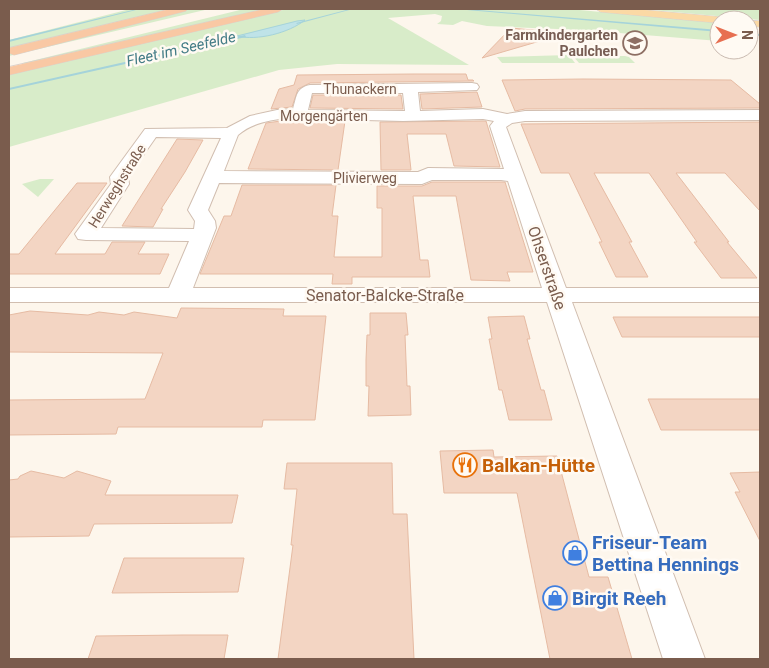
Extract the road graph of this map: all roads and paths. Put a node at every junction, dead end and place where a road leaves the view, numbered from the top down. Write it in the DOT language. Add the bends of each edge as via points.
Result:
graph roads {
  1 [pos="237,9"];
  2 [pos="278,9"];
  3 [pos="602,9"];
  4 [pos="187,12"];
  5 [pos="709,19"];
  6 [pos="9,53"];
  7 [pos="9,58"];
  8 [pos="9,64"];
  9 [pos="9,71"];
  10 [pos="472,87"];
  11 [pos="410,89"];
  12 [pos="300,114"];
  13 [pos="413,114"];
  14 [pos="760,115"];
  15 [pos="507,119"];
  16 [pos="231,133"];
  17 [pos="212,177"];
  18 [pos="517,178"];
  19 [pos="202,235"];
  20 [pos="9,295"];
  21 [pos="178,295"];
  22 [pos="760,295"];
  23 [pos="557,296"];
  24 [pos="684,659"];
  1 -- 8 [label="highway"];
  2 -- 9 [label="highway"];
  3 -- 5 [label="main road"];
  4 -- 6 [label="highway"];
  4 -- 7 [label="highway"];
  10 -- 11 [label="street, Thunackern"];
  11 -- 12 [label="street, Thunackern" via="310,89 305,91"];
  11 -- 13 [label="street, Thunackern"];
  12 -- 13 [label="street, Morgengärten"];
  12 -- 16 [label="street, Morgengärten" via="277,114 237,127"];
  13 -- 15 [label="street, Morgengärten" via="483,114"];
  14 -- 15 [label="street" via="538,116"];
  15 -- 18 [label="street, Ohserstraße" via="498,126"];
  16 -- 17 [label="street"];
  16 -- 19 [label="street, Herweghstraße" via="151,132 119,177 120,184 86,234"];
  17 -- 18 [label="street, Plivierweg" via="422,178 428,174 501,174"];
  17 -- 19 [label="street" via="198,210 205,221"];
  18 -- 23 [label="street, Ohserstraße"];
  19 -- 21 [label="street"];
  20 -- 21 [label="street, Senator-Balcke-Straße"];
  21 -- 23 [label="street, Senator-Balcke-Straße"];
  22 -- 23 [label="street, Senator-Balcke-Straße"];
  23 -- 24 [label="street, Ohserstraße"];
}
